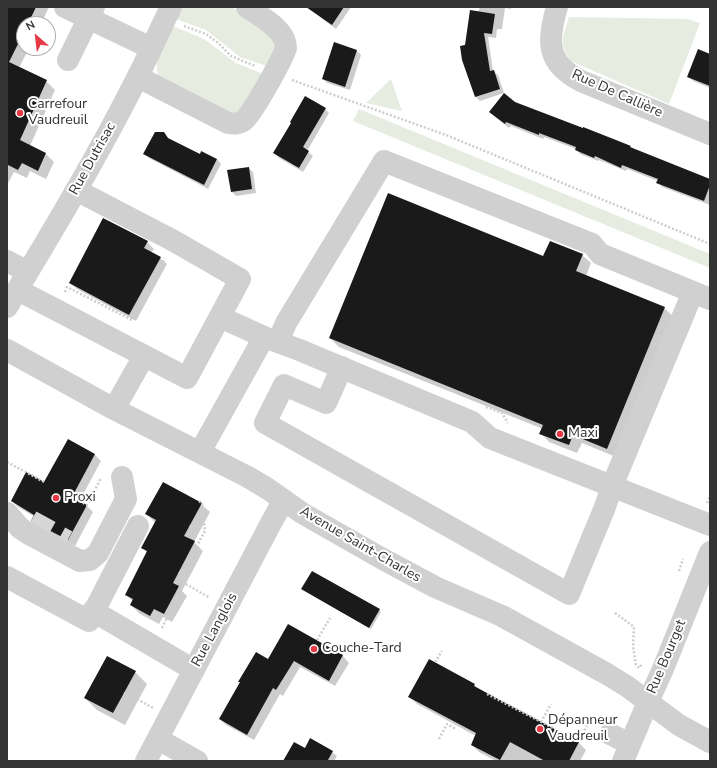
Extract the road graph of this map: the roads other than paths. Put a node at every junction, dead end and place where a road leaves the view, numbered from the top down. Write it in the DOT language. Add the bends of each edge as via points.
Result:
graph roads {
  1 [pos="65,7"];
  2 [pos="247,7"];
  3 [pos="557,7"];
  4 [pos="92,13"];
  5 [pos="176,16"];
  6 [pos="151,48"];
  7 [pos="68,60"];
  8 [pos="138,77"];
  9 [pos="710,134"];
  10 [pos="76,190"];
  11 [pos="7,261"];
  12 [pos="17,290"];
  13 [pos="701,296"];
  14 [pos="220,317"];
  15 [pos="271,339"];
  16 [pos="7,350"];
  17 [pos="144,356"];
  18 [pos="342,367"];
  19 [pos="114,408"];
  20 [pos="200,452"];
  21 [pos="113,476"];
  22 [pos="612,486"];
  23 [pos="284,500"];
  24 [pos="7,514"];
  25 [pos="31,521"];
  26 [pos="710,525"];
  27 [pos="138,526"];
  28 [pos="67,541"];
  29 [pos="710,552"];
  30 [pos="95,557"];
  31 [pos="7,577"];
  32 [pos="94,611"];
  33 [pos="194,670"];
  34 [pos="648,702"];
  35 [pos="610,734"];
  36 [pos="158,739"];
  37 [pos="710,742"];
  38 [pos="627,752"];
  39 [pos="146,761"];
  40 [pos="197,761"];
  1 -- 4 [label="street"];
  2 -- 8 [label="street" via="280,33 286,42 286,48 243,121 228,123"];
  3 -- 9 [label="street, Rue De Callière" via="551,44 554,58 567,73"];
  4 -- 6 [label="street"];
  4 -- 7 [label="street"];
  5 -- 6 [label="street, Rue Dutrisac"];
  6 -- 8 [label="street, Rue Dutrisac"];
  8 -- 10 [label="street, Rue Dutrisac"];
  10 -- 12 [label="street, Rue Dutrisac"];
  10 -- 14 [label="street" via="240,279"];
  11 -- 12 [label="street"];
  12 -- 17 [label="street"];
  13 -- 15 [label="street" via="600,254 592,244 384,161 286,323"];
  13 -- 22 [label="street"];
  14 -- 15 [label="street"];
  14 -- 17 [label="street" via="187,378"];
  15 -- 18 [label="street"];
  15 -- 20 [label="street"];
  16 -- 19 [label="street, Avenue Saint-Charles"];
  17 -- 19 [label="street"];
  18 -- 22 [label="street" via="472,422 490,438"];
  18 -- 22 [label="street" via="326,403 284,385 264,423 569,594"];
  19 -- 20 [label="street, Avenue Saint-Charles"];
  20 -- 23 [label="street, Avenue Saint-Charles" via="254,480"];
  21 -- 30 [label="street" via="126,499"];
  22 -- 26 [label="street"];
  23 -- 33 [label="street, Rue Langlois"];
  23 -- 34 [label="street, Avenue Saint-Charles" via="302,513 435,587 502,616 628,687"];
  24 -- 25 [label="street" via="19,514"];
  24 -- 30 [label="street" via="29,534 80,561"];
  27 -- 32 [label="street"];
  28 -- 30 [label="street"];
  29 -- 34 [label="street, Rue Bourget"];
  31 -- 32 [label="street" via="89,620"];
  32 -- 33 [label="street"];
  33 -- 36 [label="street, Rue Langlois"];
  34 -- 37 [label="street, Avenue Saint-Charles" via="679,725"];
  34 -- 38 [label="street, Rue Bourget"];
  35 -- 38 [label="street"];
  36 -- 39 [label="street, Rue Langlois"];
  36 -- 40 [label="street"];
}
